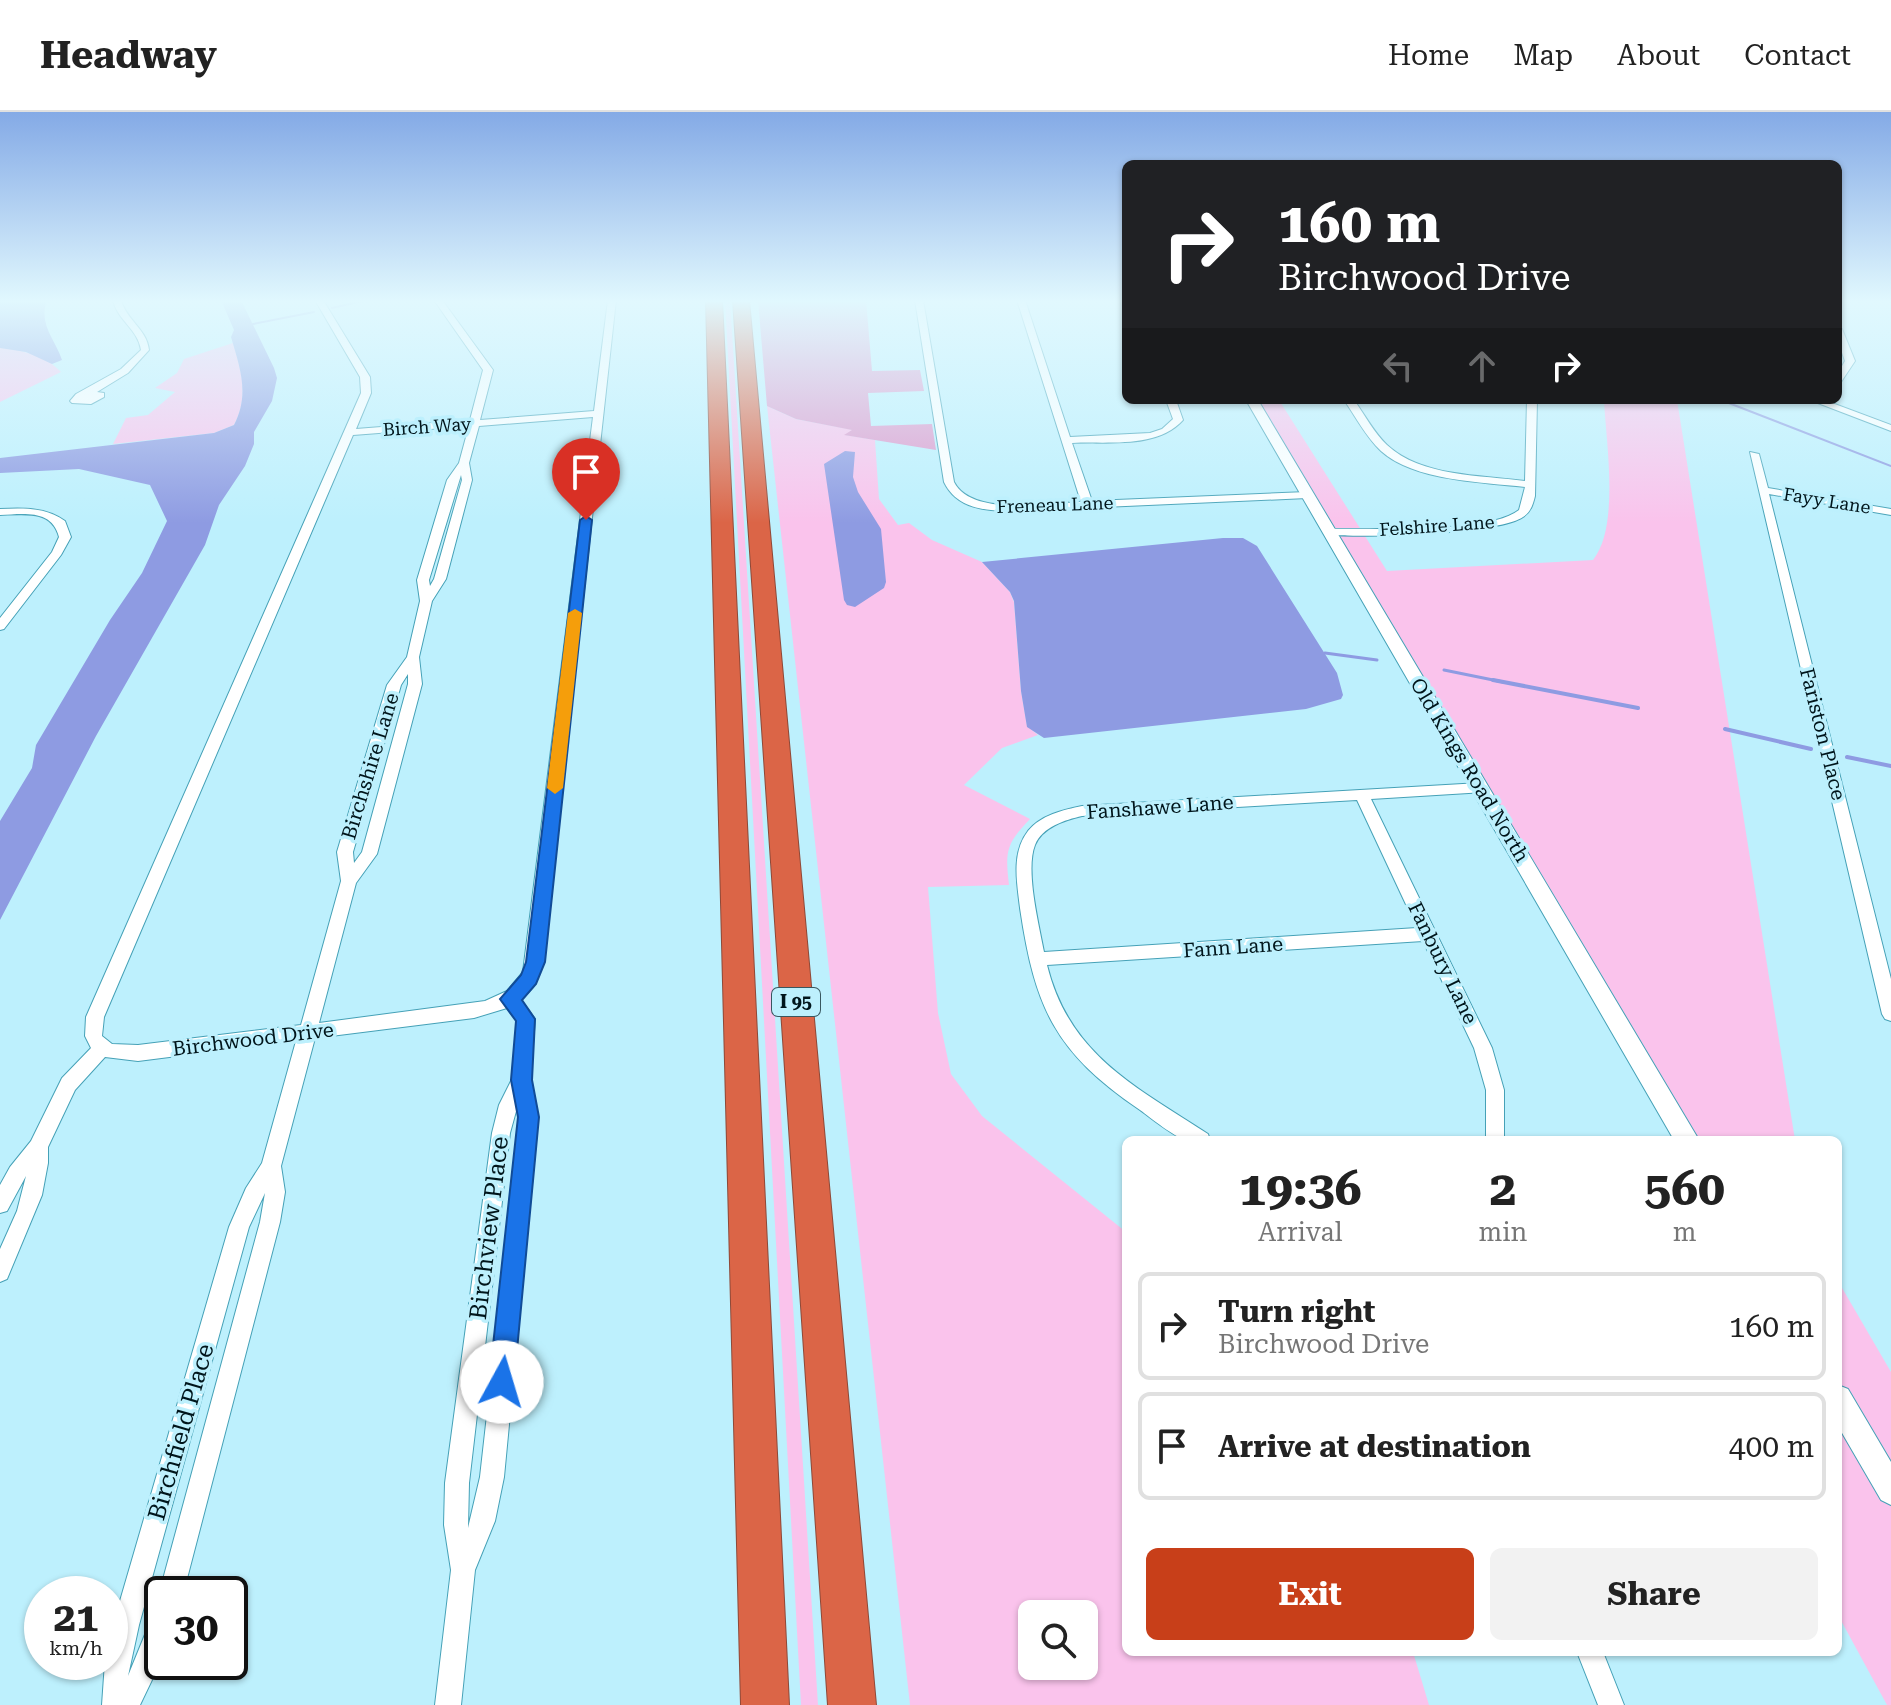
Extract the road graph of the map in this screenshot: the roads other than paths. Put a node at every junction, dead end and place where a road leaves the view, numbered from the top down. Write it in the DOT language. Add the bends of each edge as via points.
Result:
graph roads {
  1 [pos="117,374"];
  2 [pos="362,374"];
  3 [pos="487,374"];
  4 [pos="604,374"];
  5 [pos="717,374"];
  6 [pos="747,374"];
  7 [pos="931,374"];
  8 [pos="1045,374"];
  9 [pos="89,393"];
  10 [pos="1172,404"];
  11 [pos="1254,404"];
  12 [pos="1352,404"];
  13 [pos="1532,404"];
  14 [pos="1826,404"];
  15 [pos="600,414"];
  16 [pos="474,424"];
  17 [pos="1891,428"];
  18 [pos="349,432"];
  19 [pos="1066,440"];
  20 [pos="1754,454"];
  21 [pos="1530,485"];
  22 [pos="1763,490"];
  23 [pos="1307,495"];
  24 [pos="1087,504"];
  25 [pos="0,512"];
  26 [pos="1891,512"];
  27 [pos="1330,532"];
  28 [pos="0,626"];
  29 [pos="413,657"];
  30 [pos="1480,788"];
  31 [pos="1361,794"];
  32 [pos="349,881"];
  33 [pos="1428,934"];
  34 [pos="1039,959"];
  35 [pos="510,999"];
  36 [pos="1891,1014"];
  37 [pos="307,1032"];
  38 [pos="101,1049"];
  39 [pos="521,1080"];
  40 [pos="1195,1136"];
  41 [pos="1495,1136"];
  42 [pos="1685,1136"];
  43 [pos="38,1147"];
  44 [pos="271,1166"];
  45 [pos="0,1204"];
  46 [pos="0,1272"];
  47 [pos="1842,1406"];
  48 [pos="1891,1490"];
  49 [pos="463,1570"];
  50 [pos="176,1576"];
  51 [pos="1592,1656"];
  52 [pos="144,1672"];
  53 [pos="115,1705"];
  54 [pos="126,1705"];
  55 [pos="448,1705"];
  56 [pos="765,1705"];
  57 [pos="852,1705"];
  58 [pos="1611,1705"];
  1 -- 9 [label="street"];
  2 -- 18 [label="street" via="366,393"];
  3 -- 16 [label="street, Birchshire Lane"];
  4 -- 15 [label="street"];
  5 -- 56 [label="highway"];
  6 -- 57 [label="highway, I 95"];
  7 -- 24 [label="street, Freneau Lane" via="954,492 999,508"];
  8 -- 19 [label="street"];
  10 -- 19 [label="street" via="1178,420 1159,434"];
  11 -- 23 [label="street, Old Kings Road North"];
  12 -- 21 [label="street" via="1381,445 1403,461"];
  13 -- 21 [label="street, Felshire Lane"];
  14 -- 17 [label="street"];
  15 -- 16 [label="street, Birch Way"];
  15 -- 35 [label="street" via="535,962 529,979"];
  16 -- 18 [label="street, Birch Way"];
  16 -- 29 [label="street, Birchshire Lane" via="464,463 467,480"];
  18 -- 38 [label="street" via="95,1017 93,1036"];
  19 -- 24 [label="street"];
  20 -- 22 [label="street, Fariston Place"];
  21 -- 27 [label="street, Felshire Lane" via="1526,508 1500,523"];
  22 -- 26 [label="street, Fayy Lane"];
  22 -- 36 [label="street, Fariston Place"];
  23 -- 24 [label="street, Freneau Lane"];
  23 -- 27 [label="street, Old Kings Road North"];
  25 -- 28 [label="street" via="49,516 65,533 57,553"];
  27 -- 30 [label="street, Old Kings Road North"];
  29 -- 32 [label="street, Birchshire Lane" via="415,684 369,854"];
  29 -- 32 [label="street, Birchshire Lane" via="394,685 345,852"];
  30 -- 31 [label="street, Fanshawe Lane"];
  30 -- 42 [label="street, Old Kings Road North"];
  31 -- 33 [label="street, Fanbury Lane"];
  31 -- 34 [label="street, Fanshawe Lane" via="1103,809 1054,818 1033,836 1024,861"];
  32 -- 37 [label="street, Birchshire Lane"];
  33 -- 34 [label="street, Fann Lane"];
  33 -- 41 [label="street, Fanbury Lane" via="1490,1069 1497,1100"];
  34 -- 40 [label="street, Fanshawe Lane" via="1054,1011 1084,1053 1112,1079"];
  35 -- 37 [label="street, Birchwood Drive" via="474,1011"];
  35 -- 39 [label="street, Birchview Place" via="526,1019"];
  37 -- 38 [label="street, Birchwood Drive" via="138,1053"];
  37 -- 44 [label="street, Birchfield Place"];
  38 -- 43 [label="street" via="68,1084"];
  39 -- 49 [label="street, Birchview Place" via="501,1133 457,1483"];
  39 -- 49 [label="street, Birchview Place" via="528,1131 492,1477 483,1521"];
  43 -- 45 [label="street"];
  43 -- 46 [label="street" via="33,1191"];
  44 -- 50 [label="street, Birchfield Place" via="275,1192 270,1222"];
  44 -- 53 [label="street, Birchfield Place" via="239,1227 126,1625 115,1675"];
  47 -- 48 [label="street"];
  49 -- 55 [label="street, Birchview Place"];
  51 -- 58 [label="street"];
  52 -- 54 [label="street"];
}
